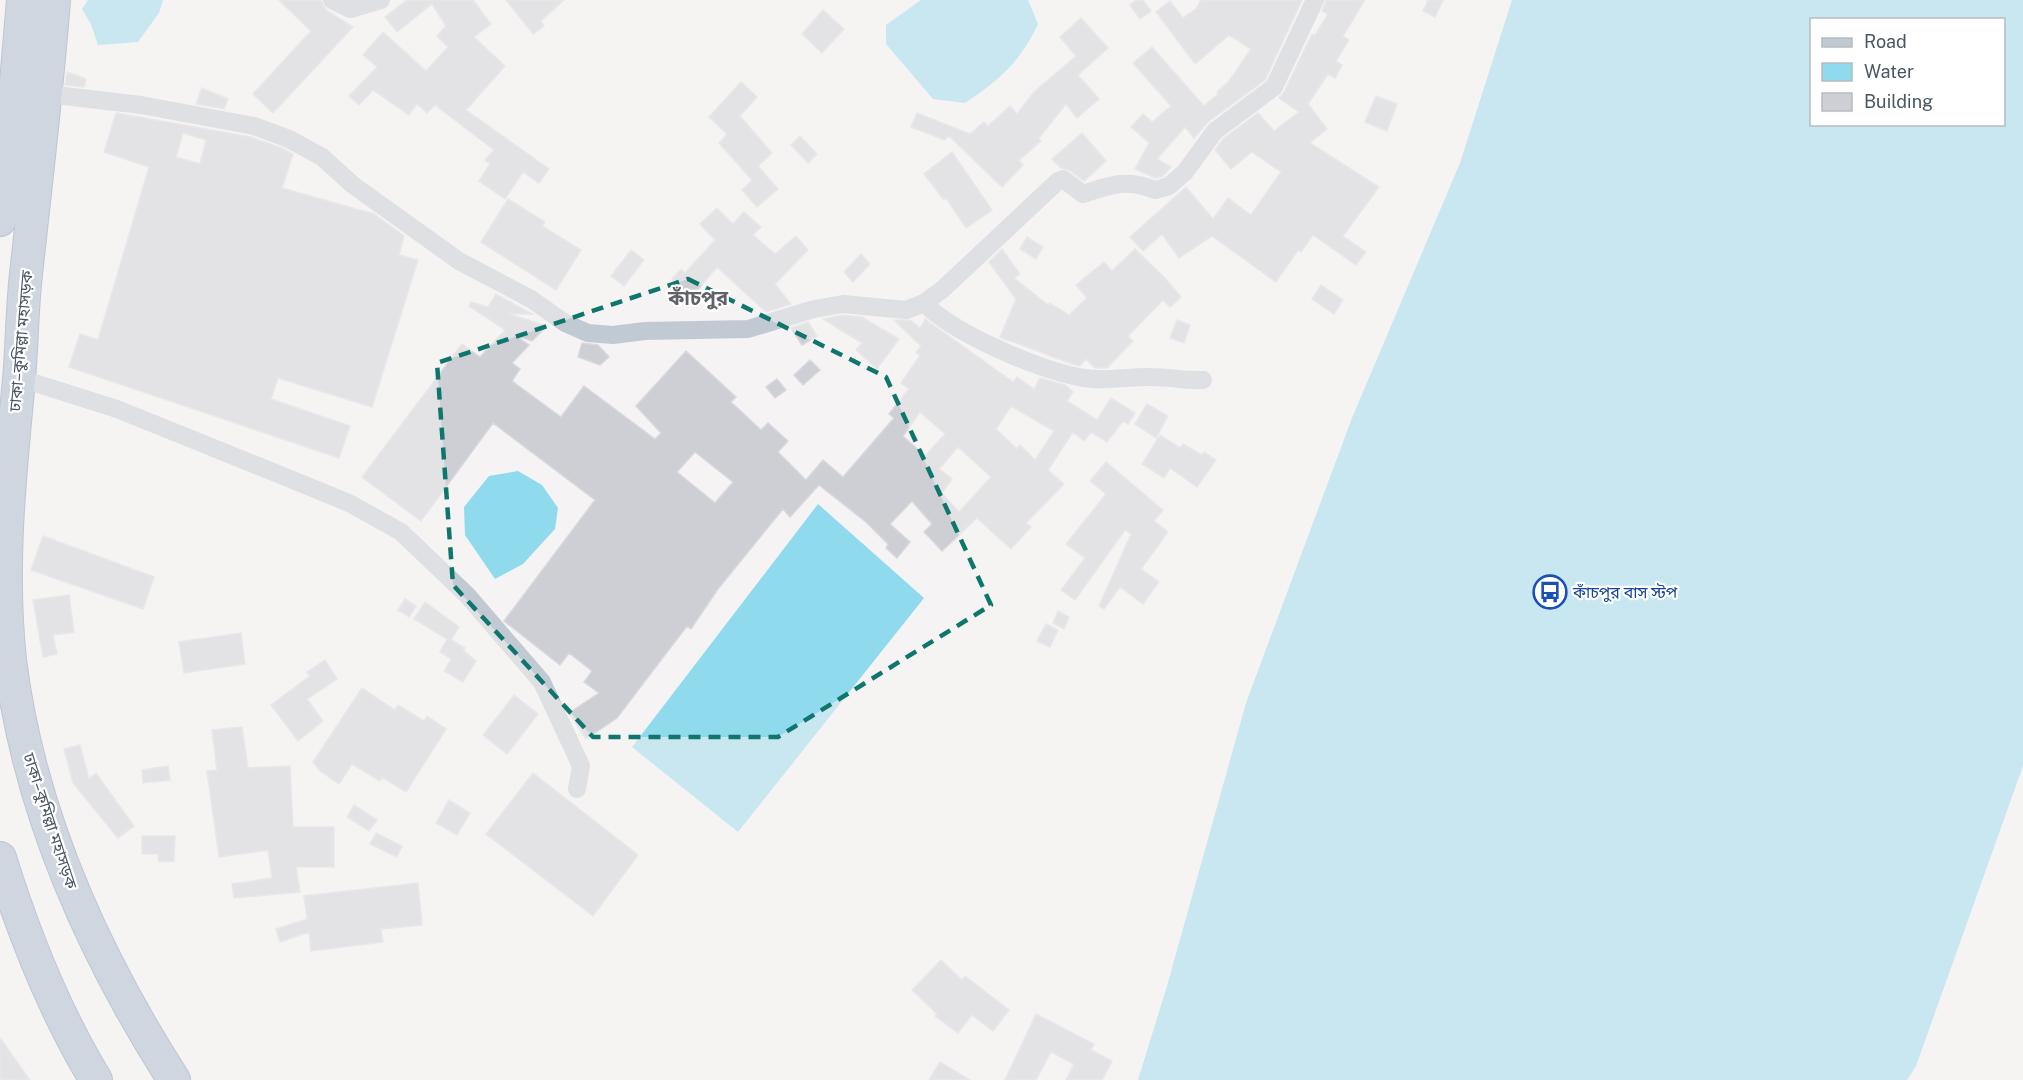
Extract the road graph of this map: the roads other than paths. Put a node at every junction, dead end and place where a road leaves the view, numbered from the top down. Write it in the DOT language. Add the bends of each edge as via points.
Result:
graph roads {
  1 [pos="23,0"];
  2 [pos="54,0"];
  3 [pos="332,0"];
  4 [pos="381,0"];
  5 [pos="1315,0"];
  6 [pos="47,94"];
  7 [pos="0,220"];
  8 [pos="924,303"];
  9 [pos="19,378"];
  10 [pos="1203,380"];
  11 [pos="577,789"];
  12 [pos="0,858"];
  13 [pos="0,921"];
  14 [pos="167,1069"];
  15 [pos="73,1080"];
  16 [pos="96,1080"];
  17 [pos="192,1080"];
  1 -- 7 [label="highway"];
  2 -- 6 [label="highway, ঢাকা–কুমিল্লা মহাসড়ক"];
  3 -- 4 [label="street" via="350,9"];
  5 -- 8 [label="street" via="1274,87 1215,131 1185,172 1169,186 1155,190 1143,185 1112,183 1083,194 1063,179 1058,181 977,259"];
  6 -- 8 [label="street" via="152,107 254,126 289,139 322,157 459,261 588,333 748,329 843,304 906,310"];
  6 -- 9 [label="highway, ঢাকা–কুমিল্লা মহাসড়ক" via="26,276"];
  8 -- 10 [label="street" via="961,330 1035,363 1083,378"];
  9 -- 11 [label="street" via="117,409 349,503 401,532 467,595 542,682 581,766"];
  9 -- 14 [label="highway, ঢাকা–কুমিল্লা মহাসড়ক" via="8,492 5,594 21,729 40,800 73,892 101,953"];
  12 -- 16 [label="highway" via="34,957"];
  13 -- 15 [label="highway" via="32,1000"];
  14 -- 17 [label="highway"];
}
